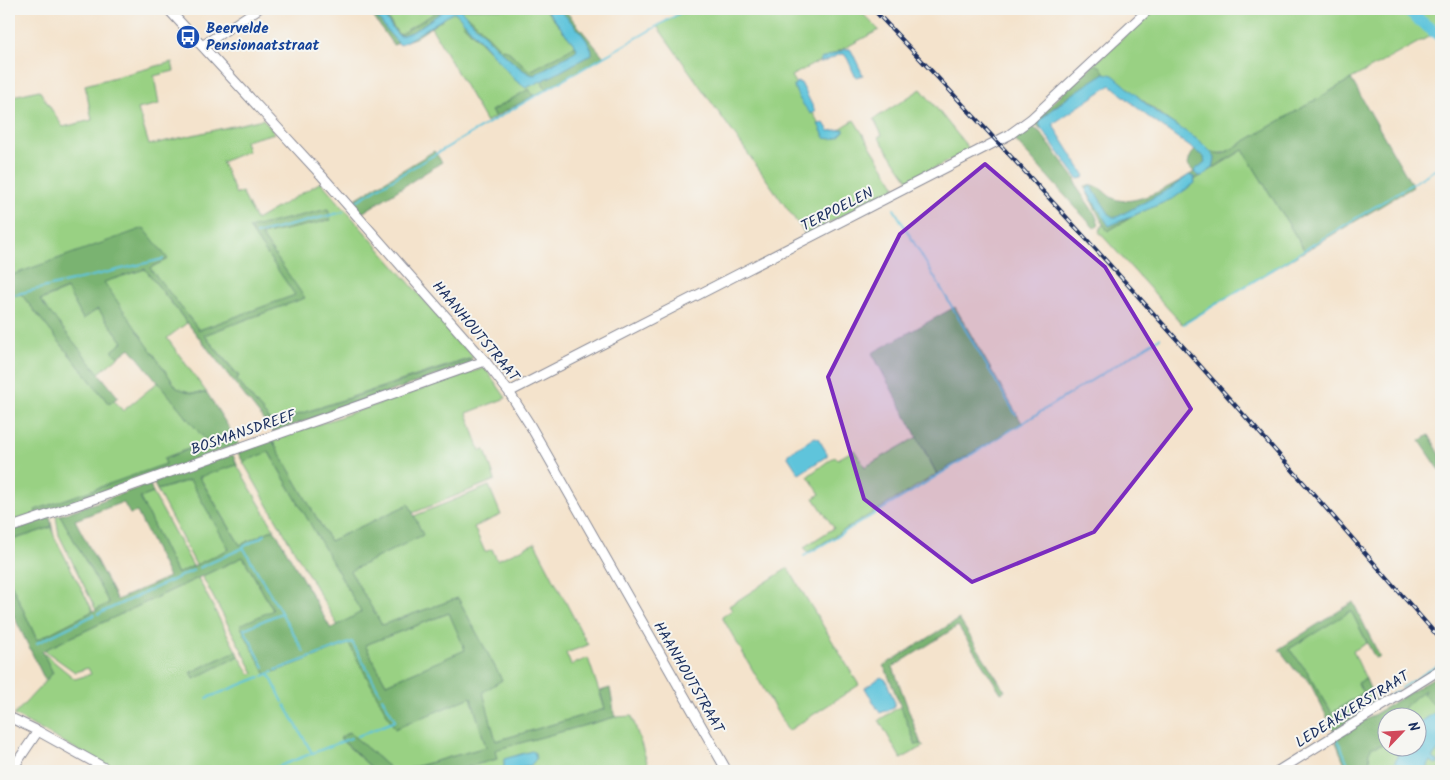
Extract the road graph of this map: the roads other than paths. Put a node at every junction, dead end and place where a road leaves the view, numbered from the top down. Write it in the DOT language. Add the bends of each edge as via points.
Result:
graph roads {
  1 [pos="168,9"];
  2 [pos="258,9"];
  3 [pos="1149,9"];
  4 [pos="202,46"];
  5 [pos="485,361"];
  6 [pos="509,392"];
  7 [pos="9,528"];
  8 [pos="1441,669"];
  9 [pos="9,717"];
  10 [pos="38,731"];
  11 [pos="12,771"];
  12 [pos="110,771"];
  13 [pos="726,771"];
  14 [pos="1278,771"];
  1 -- 4 [label="street, HAANHOUTSTRAAT"];
  2 -- 4 [label="street"];
  3 -- 6 [label="street, TERPOELEN" via="1031,119 1009,135"];
  4 -- 5 [label="street, HAANHOUTSTRAAT"];
  5 -- 6 [label="street, HAANHOUTSTRAAT"];
  5 -- 7 [label="street, BOSMANSDREEF"];
  6 -- 13 [label="street, HAANHOUTSTRAAT"];
  8 -- 14 [label="street, LEDEAKKERSTRAAT"];
  9 -- 10 [label="street"];
  10 -- 11 [label="street"];
  10 -- 12 [label="street"];
}
